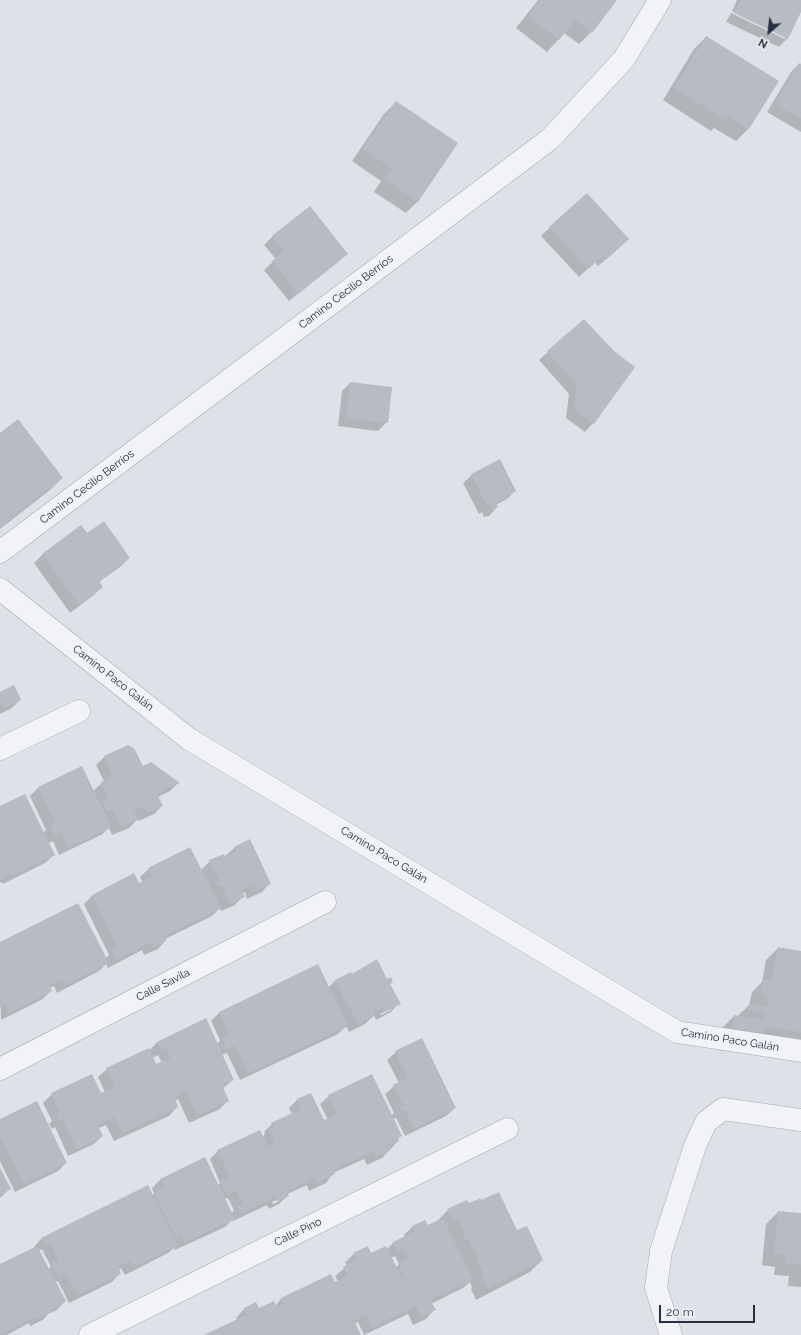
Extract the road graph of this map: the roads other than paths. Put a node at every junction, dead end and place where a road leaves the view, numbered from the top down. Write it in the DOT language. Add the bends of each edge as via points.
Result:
graph roads {
  1 [pos="660,0"];
  2 [pos="0,552"];
  3 [pos="0,589"];
  4 [pos="79,711"];
  5 [pos="0,749"];
  6 [pos="325,902"];
  7 [pos="801,1051"];
  8 [pos="0,1069"];
  9 [pos="801,1120"];
  10 [pos="507,1129"];
  11 [pos="90,1335"];
  12 [pos="671,1335"];
  1 -- 2 [label="street, Camino Cecilio Berríos" via="624,59 550,139"];
  3 -- 7 [label="street, Camino Paco Galán" via="189,739 677,1032"];
  4 -- 5 [label="street"];
  6 -- 8 [label="street, Calle Savila"];
  9 -- 12 [label="street" via="723,1109 706,1122 695,1146 662,1252 656,1288"];
  10 -- 11 [label="street, Calle Pino"];
}
